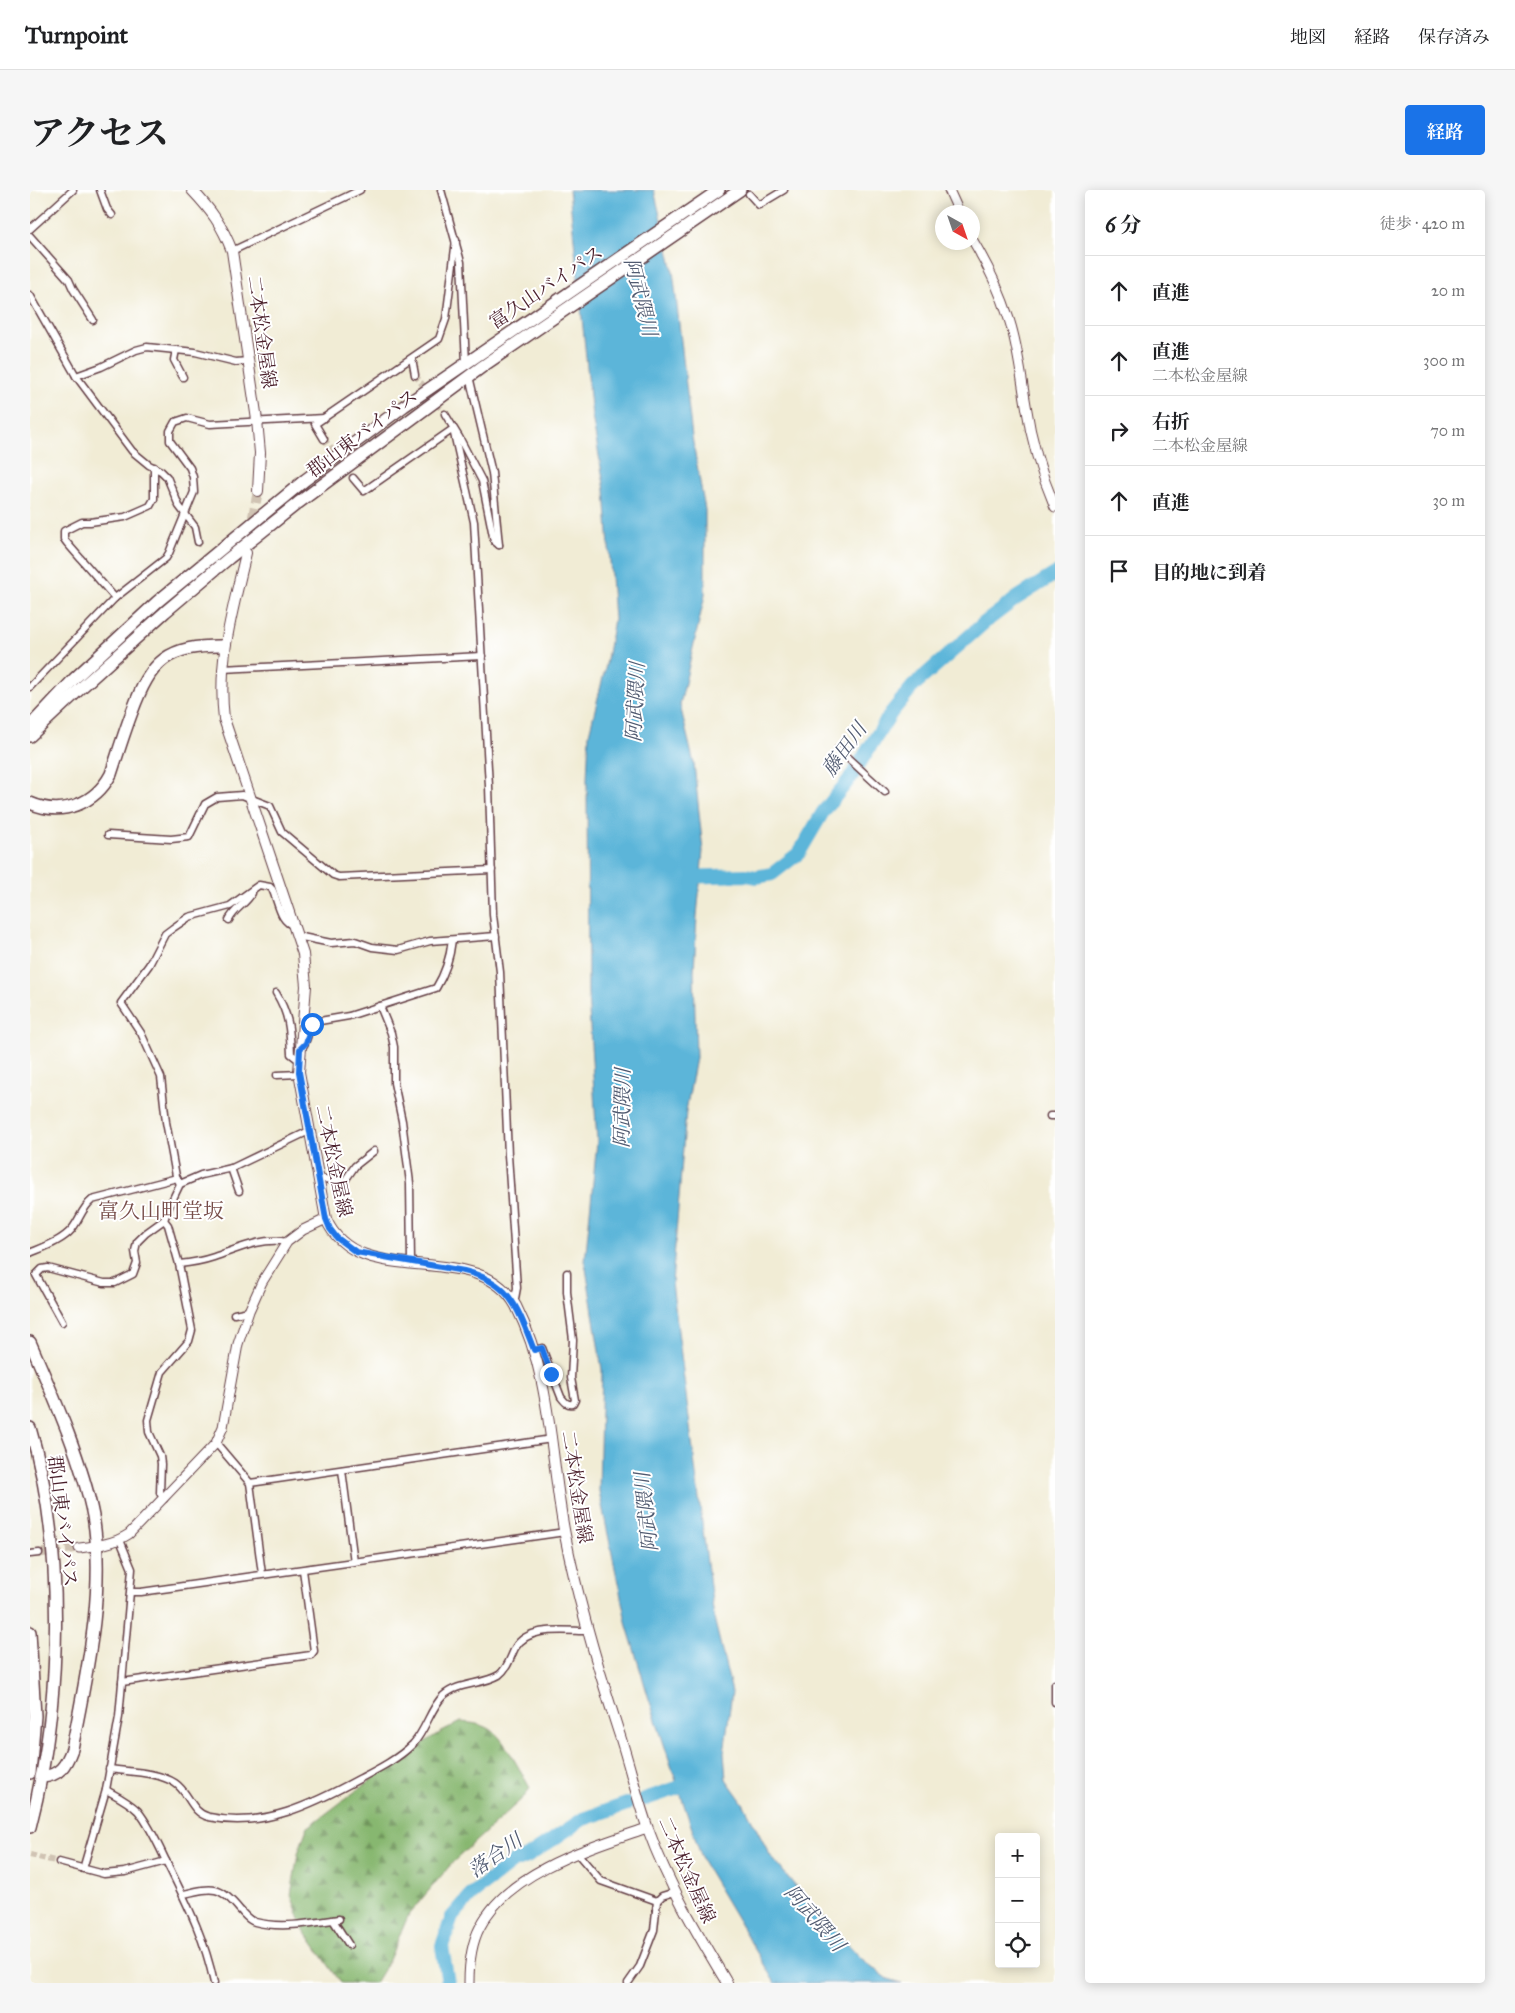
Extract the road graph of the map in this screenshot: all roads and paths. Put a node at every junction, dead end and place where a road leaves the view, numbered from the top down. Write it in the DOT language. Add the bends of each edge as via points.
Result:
graph roads {
  1 [pos="73,190"];
  2 [pos="100,190"];
  3 [pos="192,190"];
  4 [pos="360,190"];
  5 [pos="442,190"];
  6 [pos="719,190"];
  7 [pos="784,190"];
  8 [pos="949,190"];
  9 [pos="744,192"];
  10 [pos="956,205"];
  11 [pos="112,215"];
  12 [pos="30,230"];
  13 [pos="30,236"];
  14 [pos="456,240"];
  15 [pos="978,250"];
  16 [pos="232,251"];
  17 [pos="30,295"];
  18 [pos="93,320"];
  19 [pos="176,350"];
  20 [pos="412,358"];
  21 [pos="248,361"];
  22 [pos="466,363"];
  23 [pos="415,375"];
  24 [pos="76,376"];
  25 [pos="184,376"];
  26 [pos="468,376"];
  27 [pos="445,414"];
  28 [pos="325,418"];
  29 [pos="257,420"];
  30 [pos="453,430"];
  31 [pos="324,439"];
  32 [pos="154,467"];
  33 [pos="353,478"];
  34 [pos="258,491"];
  35 [pos="1055,507"];
  36 [pos="185,514"];
  37 [pos="198,542"];
  38 [pos="246,553"];
  39 [pos="115,598"];
  40 [pos="224,646"];
  41 [pos="482,656"];
  42 [pos="222,669"];
  43 [pos="30,687"];
  44 [pos="30,726"];
  45 [pos="30,736"];
  46 [pos="840,750"];
  47 [pos="883,790"];
  48 [pos="251,797"];
  49 [pos="30,804"];
  50 [pos="108,835"];
  51 [pos="492,870"];
  52 [pos="253,890"];
  53 [pos="228,920"];
  54 [pos="294,925"];
  55 [pos="297,936"];
  56 [pos="496,936"];
  57 [pos="452,940"];
  58 [pos="276,993"];
  59 [pos="380,1006"];
  60 [pos="300,1049"];
  61 [pos="300,1061"];
  62 [pos="299,1074"];
  63 [pos="277,1075"];
  64 [pos="309,1131"];
  65 [pos="374,1151"];
  66 [pos="231,1168"];
  67 [pos="318,1178"];
  68 [pos="178,1181"];
  69 [pos="239,1191"];
  70 [pos="326,1219"];
  71 [pos="164,1220"];
  72 [pos="287,1242"];
  73 [pos="30,1253"];
  74 [pos="411,1263"];
  75 [pos="179,1264"];
  76 [pos="567,1273"];
  77 [pos="514,1304"];
  78 [pos="249,1311"];
  79 [pos="234,1314"];
  80 [pos="62,1322"];
  81 [pos="30,1342"];
  82 [pos="534,1350"];
  83 [pos="30,1428"];
  84 [pos="552,1439"];
  85 [pos="216,1442"];
  86 [pos="342,1470"];
  87 [pos="250,1483"];
  88 [pos="164,1499"];
  89 [pos="564,1532"];
  90 [pos="120,1540"];
  91 [pos="95,1546"];
  92 [pos="79,1548"];
  93 [pos="39,1552"];
  94 [pos="30,1554"];
  95 [pos="354,1562"];
  96 [pos="303,1570"];
  97 [pos="262,1574"];
  98 [pos="130,1592"];
  99 [pos="587,1631"];
  100 [pos="30,1632"];
  101 [pos="122,1682"];
  102 [pos="1055,1684"];
  103 [pos="1055,1702"];
  104 [pos="109,1769"];
  105 [pos="36,1775"];
  106 [pos="106,1790"];
  107 [pos="30,1827"];
  108 [pos="647,1828"];
  109 [pos="577,1853"];
  110 [pos="166,1861"];
  111 [pos="59,1862"];
  112 [pos="83,1869"];
  113 [pos="675,1892"];
  114 [pos="184,1894"];
  115 [pos="657,1901"];
  116 [pos="349,1946"];
  117 [pos="722,1982"];
  118 [pos="214,1983"];
  119 [pos="469,1983"];
  120 [pos="628,1983"];
  1 -- 12 [label="street"];
  2 -- 11 [label="street"];
  3 -- 16 [label="main road, 二本松金屋線" via="211,210"];
  4 -- 16 [label="street"];
  5 -- 14 [label="street"];
  6 -- 22 [label="highway, 富久山バイパス"];
  7 -- 9 [label="street" via="759,205"];
  8 -- 10 [label="street"];
  9 -- 26 [label="highway, 郡山東バイパス"];
  13 -- 18 [label="street" via="69,280"];
  14 -- 20 [label="street" via="446,319 439,338"];
  14 -- 22 [label="street" via="461,262"];
  15 -- 35 [label="street" via="1010,320 1031,433"];
  16 -- 21 [label="main road, 二本松金屋線"];
  17 -- 24 [label="street"];
  19 -- 21 [label="street" via="236,362"];
  19 -- 24 [label="street" via="142,348"];
  19 -- 25 [label="street" via="174,360"];
  20 -- 23 [label="street"];
  20 -- 28 [label="street"];
  21 -- 29 [label="main road, 二本松金屋線"];
  22 -- 44 [label="highway, 郡山東バイパス" via="342,452 212,554 114,641"];
  24 -- 32 [label="street" via="132,452"];
  26 -- 30 [label="street" via="492,473 499,545 494,541 482,481"];
  26 -- 45 [label="highway, 郡山東バイパス" via="228,558"];
  27 -- 30 [label="street"];
  28 -- 29 [label="street"];
  28 -- 31 [label="street" via="315,424"];
  29 -- 34 [label="main road, 二本松金屋線" via="260,454"];
  29 -- 36 [label="street" via="210,424 187,418 172,426 169,437 172,445 190,468 194,484"];
  30 -- 33 [label="street" via="364,491"];
  30 -- 41 [label="street" via="474,522"];
  32 -- 36 [label="street" via="167,477"];
  32 -- 39 [label="street" via="154,499 150,506 125,517 82,522 64,531 67,543"];
  36 -- 37 [label="street" via="195,526"];
  36 -- 39 [label="street" via="166,558"];
  38 -- 40 [label="main road, 二本松金屋線"];
  39 -- 43 [label="street"];
  40 -- 42 [label="main road, 二本松金屋線"];
  40 -- 49 [label="highway" via="191,647 164,658 154,667 139,692 111,774 93,797 78,805 59,809"];
  41 -- 42 [label="street"];
  41 -- 51 [label="street"];
  42 -- 48 [label="main road, 二本松金屋線" via="224,719"];
  46 -- 47 [label="street"];
  48 -- 50 [label="street" via="211,799 205,804 192,834 185,838"];
  48 -- 51 [label="street" via="270,806 286,837 339,877"];
  48 -- 54 [label="main road, 二本松金屋線"];
  51 -- 56 [label="street"];
  52 -- 53 [label="street"];
  52 -- 54 [label="street" via="259,886 270,887 284,919 289,925"];
  52 -- 68 [label="street" via="230,906 189,917 165,934 149,965 121,1003 141,1033 161,1077"];
  54 -- 55 [label="main road, 二本松金屋線"];
  55 -- 57 [label="street" via="331,943 356,941 372,947 398,950 430,941"];
  55 -- 60 [label="main road, 二本松金屋線" via="303,954 306,986"];
  56 -- 57 [label="street"];
  56 -- 77 [label="street" via="517,1288"];
  57 -- 59 [label="street" via="449,959 436,988"];
  58 -- 61 [label="street" via="284,1006 290,1029 290,1054"];
  59 -- 60 [label="street" via="314,1022 306,1043"];
  59 -- 74 [label="street" via="394,1047 394,1083 410,1183"];
  60 -- 61 [label="main road, 二本松金屋線"];
  61 -- 62 [label="main road, 二本松金屋線"];
  62 -- 63 [label="street"];
  62 -- 64 [label="main road, 二本松金屋線"];
  64 -- 66 [label="street"];
  64 -- 67 [label="main road, 二本松金屋線"];
  65 -- 67 [label="street" via="352,1169 344,1182"];
  66 -- 68 [label="street"];
  66 -- 69 [label="street"];
  67 -- 70 [label="main road, 二本松金屋線"];
  68 -- 71 [label="street"];
  68 -- 73 [label="street" via="92,1200 63,1237"];
  70 -- 72 [label="street"];
  70 -- 74 [label="main road, 二本松金屋線" via="337,1238 356,1252"];
  71 -- 75 [label="street"];
  71 -- 80 [label="street" via="137,1242 133,1274 115,1283 48,1268 36,1275"];
  72 -- 75 [label="street" via="260,1242 212,1258"];
  72 -- 78 [label="street" via="262,1282"];
  74 -- 77 [label="main road, 二本松金屋線" via="480,1275 498,1286"];
  75 -- 88 [label="street" via="192,1334 162,1372 148,1420 149,1432 160,1456 160,1493"];
  76 -- 82 [label="street" via="573,1340 573,1404 569,1405 561,1396 542,1348"];
  77 -- 82 [label="main road, 二本松金屋線"];
  78 -- 79 [label="street"];
  78 -- 85 [label="street" via="238,1344 223,1427"];
  81 -- 91 [label="highway" via="82,1472 93,1517"];
  82 -- 84 [label="main road, 二本松金屋線"];
  83 -- 105 [label="highway, 郡山東バイパス" via="38,1456 50,1536 55,1642 53,1688"];
  84 -- 86 [label="street"];
  84 -- 89 [label="main road, 二本松金屋線"];
  85 -- 87 [label="street"];
  85 -- 88 [label="street"];
  86 -- 87 [label="street"];
  86 -- 95 [label="street"];
  87 -- 97 [label="street"];
  88 -- 90 [label="street" via="138,1527"];
  89 -- 95 [label="street"];
  89 -- 99 [label="main road, 二本松金屋線"];
  90 -- 91 [label="street"];
  90 -- 98 [label="street" via="131,1565"];
  91 -- 92 [label="street"];
  91 -- 105 [label="highway" via="93,1631 72,1748 60,1771 52,1775"];
  93 -- 94 [label="street"];
  95 -- 96 [label="street"];
  96 -- 97 [label="street"];
  96 -- 101 [label="street" via="313,1637 314,1652 311,1655"];
  97 -- 98 [label="street"];
  98 -- 101 [label="street"];
  99 -- 104 [label="street" via="548,1631 522,1640 505,1671 495,1678 464,1686 443,1696 414,1743 398,1757 324,1798 270,1816 244,1820 200,1814 178,1785 168,1779"];
  99 -- 108 [label="main road, 二本松金屋線"];
  100 -- 105 [label="highway"];
  101 -- 104 [label="street"];
  102 -- 103 [label="street"];
  104 -- 106 [label="street"];
  105 -- 107 [label="highway, 郡山東バイパス"];
  106 -- 110 [label="street" via="137,1811"];
  106 -- 112 [label="street"];
  108 -- 109 [label="street"];
  108 -- 113 [label="main road, 二本松金屋線"];
  109 -- 115 [label="street" via="601,1881"];
  109 -- 119 [label="street" via="515,1886 491,1910 475,1940 469,1964"];
  110 -- 112 [label="street" via="104,1874"];
  110 -- 114 [label="street"];
  111 -- 112 [label="street"];
  113 -- 115 [label="street"];
  113 -- 117 [label="main road, 二本松金屋線"];
  114 -- 116 [label="street" via="206,1889 219,1891 231,1898 253,1922 290,1924 336,1920"];
  114 -- 118 [label="street" via="204,1944"];
  115 -- 120 [label="street" via="654,1930 640,1966"];
}
